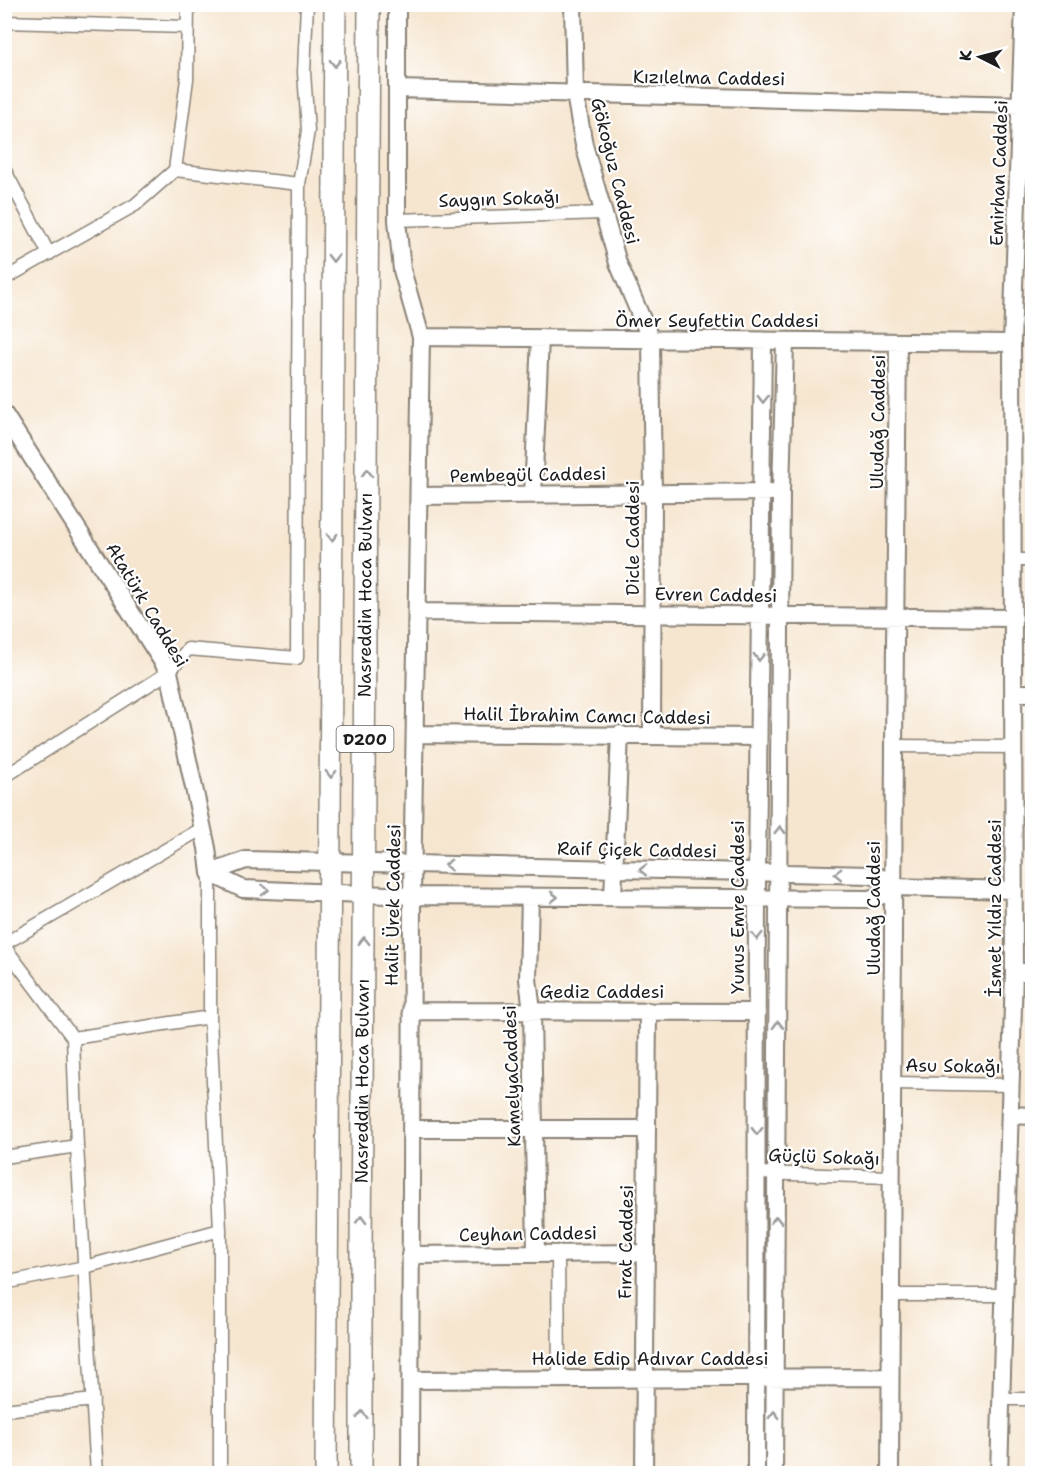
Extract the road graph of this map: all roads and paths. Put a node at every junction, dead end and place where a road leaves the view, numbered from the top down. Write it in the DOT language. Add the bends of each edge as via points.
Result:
graph roads {
  1 [pos="188,4"];
  2 [pos="307,4"];
  3 [pos="335,4"];
  4 [pos="369,4"];
  5 [pos="397,4"];
  6 [pos="573,4"];
  7 [pos="1024,4"];
  8 [pos="4,21"];
  9 [pos="188,27"];
  10 [pos="397,89"];
  11 [pos="575,94"];
  12 [pos="1021,105"];
  13 [pos="4,169"];
  14 [pos="174,170"];
  15 [pos="299,184"];
  16 [pos="603,213"];
  17 [pos="397,220"];
  18 [pos="49,254"];
  19 [pos="4,279"];
  20 [pos="421,337"];
  21 [pos="540,338"];
  22 [pos="651,340"];
  23 [pos="763,341"];
  24 [pos="785,341"];
  25 [pos="1012,343"];
  26 [pos="898,344"];
  27 [pos="4,414"];
  28 [pos="762,492"];
  29 [pos="781,492"];
  30 [pos="653,493"];
  31 [pos="533,495"];
  32 [pos="419,496"];
  33 [pos="1014,560"];
  34 [pos="1032,560"];
  35 [pos="418,612"];
  36 [pos="653,614"];
  37 [pos="760,615"];
  38 [pos="781,616"];
  39 [pos="895,616"];
  40 [pos="1014,618"];
  41 [pos="169,672"];
  42 [pos="1014,693"];
  43 [pos="1032,693"];
  44 [pos="416,734"];
  45 [pos="620,735"];
  46 [pos="652,735"];
  47 [pos="758,737"];
  48 [pos="894,746"];
  49 [pos="1014,747"];
  50 [pos="4,777"];
  51 [pos="203,828"];
  52 [pos="1015,836"];
  53 [pos="1032,837"];
  54 [pos="330,862"];
  55 [pos="364,863"];
  56 [pos="412,864"];
  57 [pos="614,869"];
  58 [pos="757,872"];
  59 [pos="210,873"];
  60 [pos="779,873"];
  61 [pos="893,887"];
  62 [pos="1014,890"];
  63 [pos="330,892"];
  64 [pos="364,894"];
  65 [pos="412,896"];
  66 [pos="530,897"];
  67 [pos="613,897"];
  68 [pos="757,899"];
  69 [pos="779,899"];
  70 [pos="4,945"];
  71 [pos="1014,972"];
  72 [pos="1032,972"];
  73 [pos="411,1011"];
  74 [pos="532,1011"];
  75 [pos="648,1011"];
  76 [pos="757,1012"];
  77 [pos="210,1017"];
  78 [pos="73,1038"];
  79 [pos="893,1083"];
  80 [pos="1012,1085"];
  81 [pos="1011,1115"];
  82 [pos="1032,1116"];
  83 [pos="411,1129"];
  84 [pos="534,1130"];
  85 [pos="647,1130"];
  86 [pos="77,1146"];
  87 [pos="4,1157"];
  88 [pos="756,1173"];
  89 [pos="777,1174"];
  90 [pos="891,1177"];
  91 [pos="220,1230"];
  92 [pos="536,1253"];
  93 [pos="558,1253"];
  94 [pos="645,1253"];
  95 [pos="411,1255"];
  96 [pos="85,1267"];
  97 [pos="4,1283"];
  98 [pos="892,1295"];
  99 [pos="1004,1295"];
  100 [pos="774,1377"];
  101 [pos="890,1377"];
  102 [pos="645,1378"];
  103 [pos="756,1378"];
  104 [pos="559,1379"];
  105 [pos="410,1380"];
  106 [pos="1001,1399"];
  107 [pos="93,1400"];
  108 [pos="1032,1400"];
  109 [pos="4,1410"];
  110 [pos="97,1473"];
  111 [pos="220,1473"];
  112 [pos="326,1473"];
  113 [pos="361,1473"];
  114 [pos="410,1473"];
  115 [pos="644,1473"];
  116 [pos="756,1473"];
  117 [pos="774,1473"];
  118 [pos="890,1473"];
  119 [pos="999,1473"];
  1 -- 9 [label="street"];
  2 -- 15 [label="street" via="304,72 308,132"];
  3 -- 54 [label="highway, Nasreddin Hoca Bulvarı / D200, one-way"];
  55 -- 4 [label="highway, Nasreddin Hoca Bulvarı / D200, one-way"];
  5 -- 10 [label="street, Halit Ürek Caddesi"];
  6 -- 11 [label="street, Gökoğuz Caddesi"];
  7 -- 12 [label="street, Emirhan Caddesi"];
  8 -- 9 [label="street"];
  9 -- 14 [label="street" via="187,79"];
  10 -- 11 [label="street, Kızılelma Caddesi"];
  10 -- 17 [label="street, Halit Ürek Caddesi"];
  11 -- 12 [label="street, Kızılelma Caddesi"];
  11 -- 16 [label="street, Gökoğuz Caddesi"];
  12 -- 25 [label="street, Emirhan Caddesi"];
  13 -- 18 [label="street"];
  14 -- 15 [label="street"];
  14 -- 18 [label="street" via="135,205"];
  15 -- 41 [label="street" via="297,658 189,649"];
  16 -- 17 [label="street, Saygın Sokağı"];
  16 -- 22 [label="street, Gökoğuz Caddesi" via="628,291"];
  17 -- 20 [label="street, Halit Ürek Caddesi" via="402,270"];
  18 -- 19 [label="street"];
  20 -- 21 [label="street, Ömer Seyfettin Caddesi"];
  20 -- 32 [label="street, Halit Ürek Caddesi"];
  21 -- 22 [label="street, Ömer Seyfettin Caddesi"];
  21 -- 31 [label="street"];
  22 -- 23 [label="street, Ömer Seyfettin Caddesi"];
  22 -- 30 [label="street, Dicle Caddesi"];
  23 -- 24 [label="street, Ömer Seyfettin Caddesi"];
  23 -- 28 [label="street, Yunus Emre Caddesi, one-way"];
  24 -- 26 [label="street, Ömer Seyfettin Caddesi"];
  24 -- 29 [label="street"];
  25 -- 26 [label="street, Ömer Seyfettin Caddesi"];
  25 -- 33 [label="street, İsmet Yıldız Caddesi"];
  26 -- 39 [label="street, Uludağ Caddesi"];
  27 -- 41 [label="street, Atatürk Caddesi"];
  28 -- 29 [label="street, Pembegül Caddesi"];
  28 -- 30 [label="street, Pembegül Caddesi"];
  28 -- 37 [label="street, Yunus Emre Caddesi"];
  29 -- 38 [label="street"];
  30 -- 31 [label="street, Pembegül Caddesi"];
  30 -- 36 [label="street, Dicle Caddesi"];
  31 -- 32 [label="street, Pembegül Caddesi"];
  32 -- 35 [label="street, Halit Ürek Caddesi"];
  33 -- 34 [label="street"];
  33 -- 40 [label="street, İsmet Yıldız Caddesi"];
  35 -- 36 [label="street, Evren Caddesi"];
  35 -- 44 [label="street, Halit Ürek Caddesi"];
  36 -- 37 [label="street, Evren Caddesi"];
  36 -- 46 [label="street, Dicle Caddesi"];
  37 -- 38 [label="street, Evren Caddesi"];
  37 -- 47 [label="street, Yunus Emre Caddesi, one-way"];
  38 -- 39 [label="street, Evren Caddesi"];
  60 -- 38 [label="street, one-way"];
  39 -- 40 [label="street, Evren Caddesi"];
  39 -- 48 [label="street, Uludağ Caddesi"];
  40 -- 42 [label="street, İsmet Yıldız Caddesi"];
  41 -- 50 [label="street"];
  41 -- 51 [label="street, Atatürk Caddesi"];
  42 -- 43 [label="street"];
  42 -- 49 [label="street, İsmet Yıldız Caddesi"];
  44 -- 45 [label="street, Halil İbrahim Camcı Caddesi"];
  44 -- 56 [label="street, Halit Ürek Caddesi"];
  45 -- 46 [label="street, Halil İbrahim Camcı Caddesi"];
  45 -- 57 [label="street"];
  46 -- 47 [label="street, Halil İbrahim Camcı Caddesi"];
  47 -- 58 [label="street, Yunus Emre Caddesi"];
  48 -- 49 [label="street"];
  48 -- 61 [label="street, Uludağ Caddesi"];
  49 -- 52 [label="street, İsmet Yıldız Caddesi"];
  51 -- 59 [label="street, Atatürk Caddesi"];
  51 -- 70 [label="street"];
  52 -- 53 [label="street"];
  52 -- 62 [label="street, İsmet Yıldız Caddesi"];
  54 -- 55 [label="street, Raif Çiçek Caddesi"];
  54 -- 59 [label="street, Raif Çiçek Caddesi" via="246,860"];
  54 -- 63 [label="highway, Nasreddin Hoca Bulvarı / D200"];
  55 -- 56 [label="street, Raif Çiçek Caddesi"];
  55 -- 64 [label="highway, Nasreddin Hoca Bulvarı / D200"];
  57 -- 56 [label="street, Raif Çiçek Caddesi, one-way"];
  56 -- 65 [label="street, Halit Ürek Caddesi"];
  58 -- 57 [label="street, Raif Çiçek Caddesi, one-way"];
  57 -- 67 [label="street"];
  58 -- 60 [label="street, Raif Çiçek Caddesi"];
  58 -- 68 [label="street, Yunus Emre Caddesi"];
  59 -- 63 [label="street, Raif Çiçek Caddesi, one-way" via="243,889"];
  59 -- 77 [label="street"];
  61 -- 60 [label="street, Raif Çiçek Caddesi, one-way" via="870,875"];
  60 -- 69 [label="street"];
  61 -- 62 [label="street, Raif Çiçek Caddesi"];
  61 -- 69 [label="street, Raif Çiçek Caddesi" via="869,899"];
  61 -- 79 [label="street, Uludağ Caddesi"];
  62 -- 71 [label="street, İsmet Yıldız Caddesi"];
  63 -- 64 [label="street, Raif Çiçek Caddesi"];
  63 -- 112 [label="highway, Nasreddin Hoca Bulvarı / D200"];
  64 -- 65 [label="street, Raif Çiçek Caddesi"];
  113 -- 64 [label="highway, Nasreddin Hoca Bulvarı / D200, one-way"];
  65 -- 66 [label="street, Raif Çiçek Caddesi"];
  65 -- 73 [label="street, Halit Ürek Caddesi"];
  66 -- 67 [label="street, Raif Çiçek Caddesi, one-way"];
  66 -- 74 [label="street, KamelyaCaddesi" via="528,980"];
  67 -- 68 [label="street, Raif Çiçek Caddesi"];
  68 -- 69 [label="street, Raif Çiçek Caddesi"];
  68 -- 76 [label="street, Yunus Emre Caddesi, one-way"];
  89 -- 69 [label="street, one-way"];
  70 -- 78 [label="street"];
  71 -- 72 [label="street"];
  71 -- 80 [label="street, İsmet Yıldız Caddesi"];
  73 -- 74 [label="street, Gediz Caddesi"];
  73 -- 83 [label="street, Halit Ürek Caddesi"];
  74 -- 75 [label="street, Gediz Caddesi"];
  74 -- 84 [label="street, KamelyaCaddesi"];
  75 -- 76 [label="street, Gediz Caddesi"];
  75 -- 85 [label="street, Fırat Caddesi"];
  76 -- 88 [label="street, Yunus Emre Caddesi, one-way"];
  77 -- 78 [label="street"];
  77 -- 91 [label="street"];
  78 -- 86 [label="street"];
  79 -- 80 [label="street, Asu Sokağı"];
  79 -- 90 [label="street, Uludağ Caddesi"];
  80 -- 81 [label="street, İsmet Yıldız Caddesi"];
  81 -- 82 [label="street"];
  81 -- 99 [label="street, İsmet Yıldız Caddesi"];
  83 -- 84 [label="street"];
  83 -- 95 [label="street, Halit Ürek Caddesi"];
  84 -- 85 [label="street"];
  84 -- 92 [label="street, KamelyaCaddesi"];
  85 -- 94 [label="street, Fırat Caddesi"];
  86 -- 87 [label="street"];
  86 -- 96 [label="street"];
  88 -- 89 [label="street, Güçlü Sokağı"];
  88 -- 103 [label="street, Yunus Emre Caddesi"];
  89 -- 90 [label="street, Güçlü Sokağı"];
  100 -- 89 [label="street, one-way"];
  90 -- 98 [label="street, Uludağ Caddesi"];
  91 -- 96 [label="street"];
  91 -- 111 [label="street"];
  92 -- 93 [label="street, Ceyhan Caddesi"];
  92 -- 95 [label="street, Ceyhan Caddesi"];
  93 -- 94 [label="street, Ceyhan Caddesi"];
  93 -- 104 [label="street"];
  94 -- 102 [label="street, Fırat Caddesi"];
  95 -- 105 [label="street, Halit Ürek Caddesi"];
  96 -- 97 [label="street"];
  96 -- 107 [label="street"];
  98 -- 99 [label="street"];
  98 -- 101 [label="street, Uludağ Caddesi"];
  99 -- 106 [label="street, İsmet Yıldız Caddesi"];
  100 -- 101 [label="street, Halide Edip Adıvar Caddesi"];
  100 -- 103 [label="street, Halide Edip Adıvar Caddesi"];
  117 -- 100 [label="street, one-way"];
  101 -- 118 [label="street, Uludağ Caddesi"];
  102 -- 103 [label="street, Halide Edip Adıvar Caddesi"];
  102 -- 104 [label="street, Halide Edip Adıvar Caddesi"];
  102 -- 115 [label="street, Fırat Caddesi"];
  103 -- 116 [label="street, Yunus Emre Caddesi"];
  104 -- 105 [label="street, Halide Edip Adıvar Caddesi"];
  105 -- 114 [label="street, Halit Ürek Caddesi"];
  106 -- 108 [label="street"];
  106 -- 119 [label="street, İsmet Yıldız Caddesi"];
  107 -- 109 [label="street"];
  107 -- 110 [label="street"];
}
